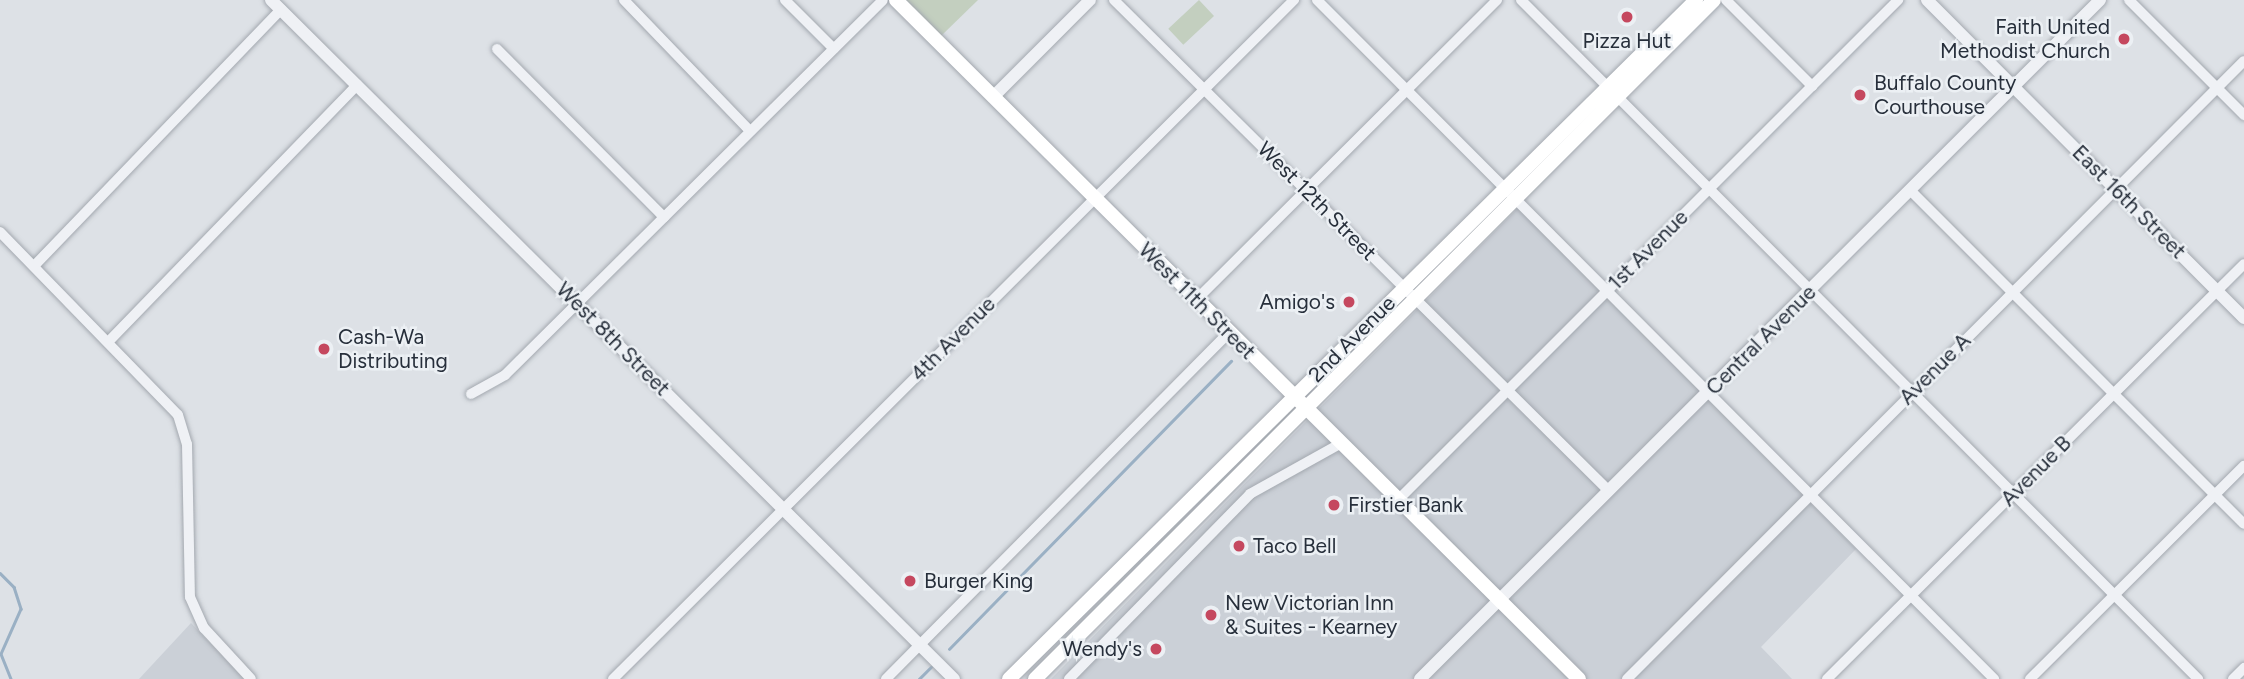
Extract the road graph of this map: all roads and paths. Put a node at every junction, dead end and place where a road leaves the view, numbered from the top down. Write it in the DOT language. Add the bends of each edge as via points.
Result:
graph roads {
  1 [pos="624,0"];
  2 [pos="785,0"];
  3 [pos="883,0"];
  4 [pos="896,0"];
  5 [pos="1090,0"];
  6 [pos="1114,0"];
  7 [pos="1294,0"];
  8 [pos="1317,0"];
  9 [pos="1497,0"];
  10 [pos="1521,0"];
  11 [pos="1696,0"];
  12 [pos="1714,0"];
  13 [pos="1726,0"];
  14 [pos="1898,0"];
  15 [pos="1927,0"];
  16 [pos="2100,0"];
  17 [pos="2129,0"];
  18 [pos="276,5"];
  19 [pos="497,49"];
  20 [pos="834,49"];
  21 [pos="2244,61"];
  22 [pos="357,85"];
  23 [pos="1812,86"];
  24 [pos="2013,86"];
  25 [pos="2217,88"];
  26 [pos="1204,90"];
  27 [pos="1406,90"];
  28 [pos="1612,92"];
  29 [pos="993,97"];
  30 [pos="2244,115"];
  31 [pos="750,131"];
  32 [pos="1709,189"];
  33 [pos="2115,189"];
  34 [pos="1306,190"];
  35 [pos="1910,190"];
  36 [pos="1510,194"];
  37 [pos="1095,199"];
  38 [pos="664,217"];
  39 [pos="0,232"];
  40 [pos="2244,264"];
  41 [pos="35,265"];
  42 [pos="1607,291"];
  43 [pos="1810,291"];
  44 [pos="2217,291"];
  45 [pos="2012,292"];
  46 [pos="1409,293"];
  47 [pos="1196,300"];
  48 [pos="578,303"];
  49 [pos="2244,318"];
  50 [pos="1228,332"];
  51 [pos="111,339"];
  52 [pos="1508,390"];
  53 [pos="1708,393"];
  54 [pos="1912,393"];
  55 [pos="471,394"];
  56 [pos="2114,394"];
  57 [pos="1299,402"];
  58 [pos="1340,444"];
  59 [pos="2244,466"];
  60 [pos="1609,491"];
  61 [pos="2013,494"];
  62 [pos="1809,495"];
  63 [pos="2215,495"];
  64 [pos="1397,501"];
  65 [pos="783,509"];
  66 [pos="2244,524"];
  67 [pos="2114,595"];
  68 [pos="1911,596"];
  69 [pos="1498,601"];
  70 [pos="920,645"];
  71 [pos="2244,668"];
  72 [pos="251,679"];
  73 [pos="613,679"];
  74 [pos="886,679"];
  75 [pos="954,679"];
  76 [pos="1009,679"];
  77 [pos="1035,679"];
  78 [pos="1069,679"];
  79 [pos="1420,679"];
  80 [pos="1579,679"];
  81 [pos="1627,679"];
  82 [pos="1828,679"];
  83 [pos="1994,679"];
  84 [pos="2030,679"];
  85 [pos="2198,679"];
  86 [pos="2233,679"];
  1 -- 31 [label="street"];
  2 -- 20 [label="street"];
  3 -- 20 [label="street"];
  4 -- 29 [label="main road, West 11th Street"];
  5 -- 29 [label="street"];
  6 -- 26 [label="street, West 12th Street"];
  7 -- 26 [label="street, 4th Avenue"];
  8 -- 27 [label="street"];
  9 -- 27 [label="street"];
  10 -- 28 [label="street"];
  11 -- 28 [label="main road, 2nd Avenue"];
  12 -- 28 [label="main road, 2nd Avenue"];
  13 -- 23 [label="street"];
  14 -- 23 [label="street, 1st Avenue"];
  15 -- 24 [label="street, East 16th Street"];
  16 -- 24 [label="street, Central Avenue"];
  17 -- 25 [label="street"];
  18 -- 22 [label="street, West 8th Street"];
  18 -- 41 [label="street"];
  19 -- 38 [label="street"];
  20 -- 31 [label="street"];
  21 -- 25 [label="street, Avenue A"];
  22 -- 48 [label="street, West 8th Street"];
  22 -- 51 [label="street"];
  23 -- 32 [label="street, 1st Avenue"];
  24 -- 33 [label="street, East 16th Street"];
  24 -- 35 [label="street, Central Avenue"];
  25 -- 30 [label="street"];
  25 -- 33 [label="street, Avenue A"];
  26 -- 34 [label="street, West 12th Street"];
  26 -- 37 [label="street, 4th Avenue"];
  27 -- 34 [label="street"];
  27 -- 36 [label="street"];
  28 -- 32 [label="street"];
  28 -- 36 [label="main road, 2nd Avenue"];
  29 -- 37 [label="main road, West 11th Street"];
  31 -- 38 [label="street"];
  32 -- 42 [label="street, 1st Avenue"];
  32 -- 43 [label="street"];
  33 -- 44 [label="street, East 16th Street"];
  33 -- 45 [label="street, Avenue A"];
  34 -- 46 [label="street, West 12th Street"];
  34 -- 47 [label="street"];
  35 -- 43 [label="street, Central Avenue"];
  35 -- 45 [label="street"];
  36 -- 42 [label="street"];
  36 -- 46 [label="main road, 2nd Avenue"];
  37 -- 47 [label="main road, West 11th Street"];
  37 -- 65 [label="street, 4th Avenue"];
  38 -- 48 [label="street"];
  39 -- 41 [label="street"];
  40 -- 44 [label="street, Avenue B"];
  41 -- 51 [label="street"];
  42 -- 52 [label="street, 1st Avenue"];
  42 -- 53 [label="street"];
  43 -- 53 [label="street, Central Avenue"];
  43 -- 54 [label="street"];
  44 -- 49 [label="street, East 16th Street"];
  44 -- 56 [label="street, Avenue B"];
  45 -- 54 [label="street, Avenue A"];
  45 -- 56 [label="street"];
  46 -- 52 [label="street, West 12th Street"];
  46 -- 57 [label="main road, 2nd Avenue"];
  47 -- 50 [label="main road, West 11th Street"];
  48 -- 55 [label="street" via="505,375"];
  48 -- 65 [label="street, West 8th Street"];
  50 -- 57 [label="main road, West 11th Street"];
  50 -- 70 [label="street"];
  51 -- 72 [label="street" via="178,415 187,444 190,597 204,628"];
  52 -- 60 [label="street, West 12th Street"];
  52 -- 64 [label="street, 1st Avenue"];
  53 -- 60 [label="street, Central Avenue"];
  53 -- 62 [label="street"];
  54 -- 61 [label="street"];
  54 -- 62 [label="street, Avenue A"];
  56 -- 61 [label="street, Avenue B"];
  56 -- 63 [label="street"];
  57 -- 58 [label="main road, West 11th Street"];
  57 -- 76 [label="main road, 2nd Avenue"];
  57 -- 77 [label="main road, 2nd Avenue"];
  58 -- 64 [label="main road, West 11th Street"];
  58 -- 78 [label="street" via="1250,494"];
  59 -- 63 [label="street"];
  60 -- 69 [label="street, Central Avenue"];
  61 -- 67 [label="street"];
  61 -- 68 [label="street, Avenue B"];
  62 -- 68 [label="street"];
  62 -- 81 [label="street, Avenue A"];
  63 -- 66 [label="street"];
  63 -- 67 [label="street"];
  64 -- 69 [label="main road, West 11th Street"];
  65 -- 70 [label="street, West 8th Street"];
  65 -- 73 [label="street, 4th Avenue"];
  67 -- 84 [label="street"];
  67 -- 85 [label="street"];
  68 -- 82 [label="street, Avenue B"];
  68 -- 83 [label="street"];
  69 -- 79 [label="street, Central Avenue"];
  69 -- 80 [label="main road, West 11th Street"];
  70 -- 74 [label="street"];
  70 -- 75 [label="street, West 8th Street"];
  71 -- 86 [label="street"];
}
